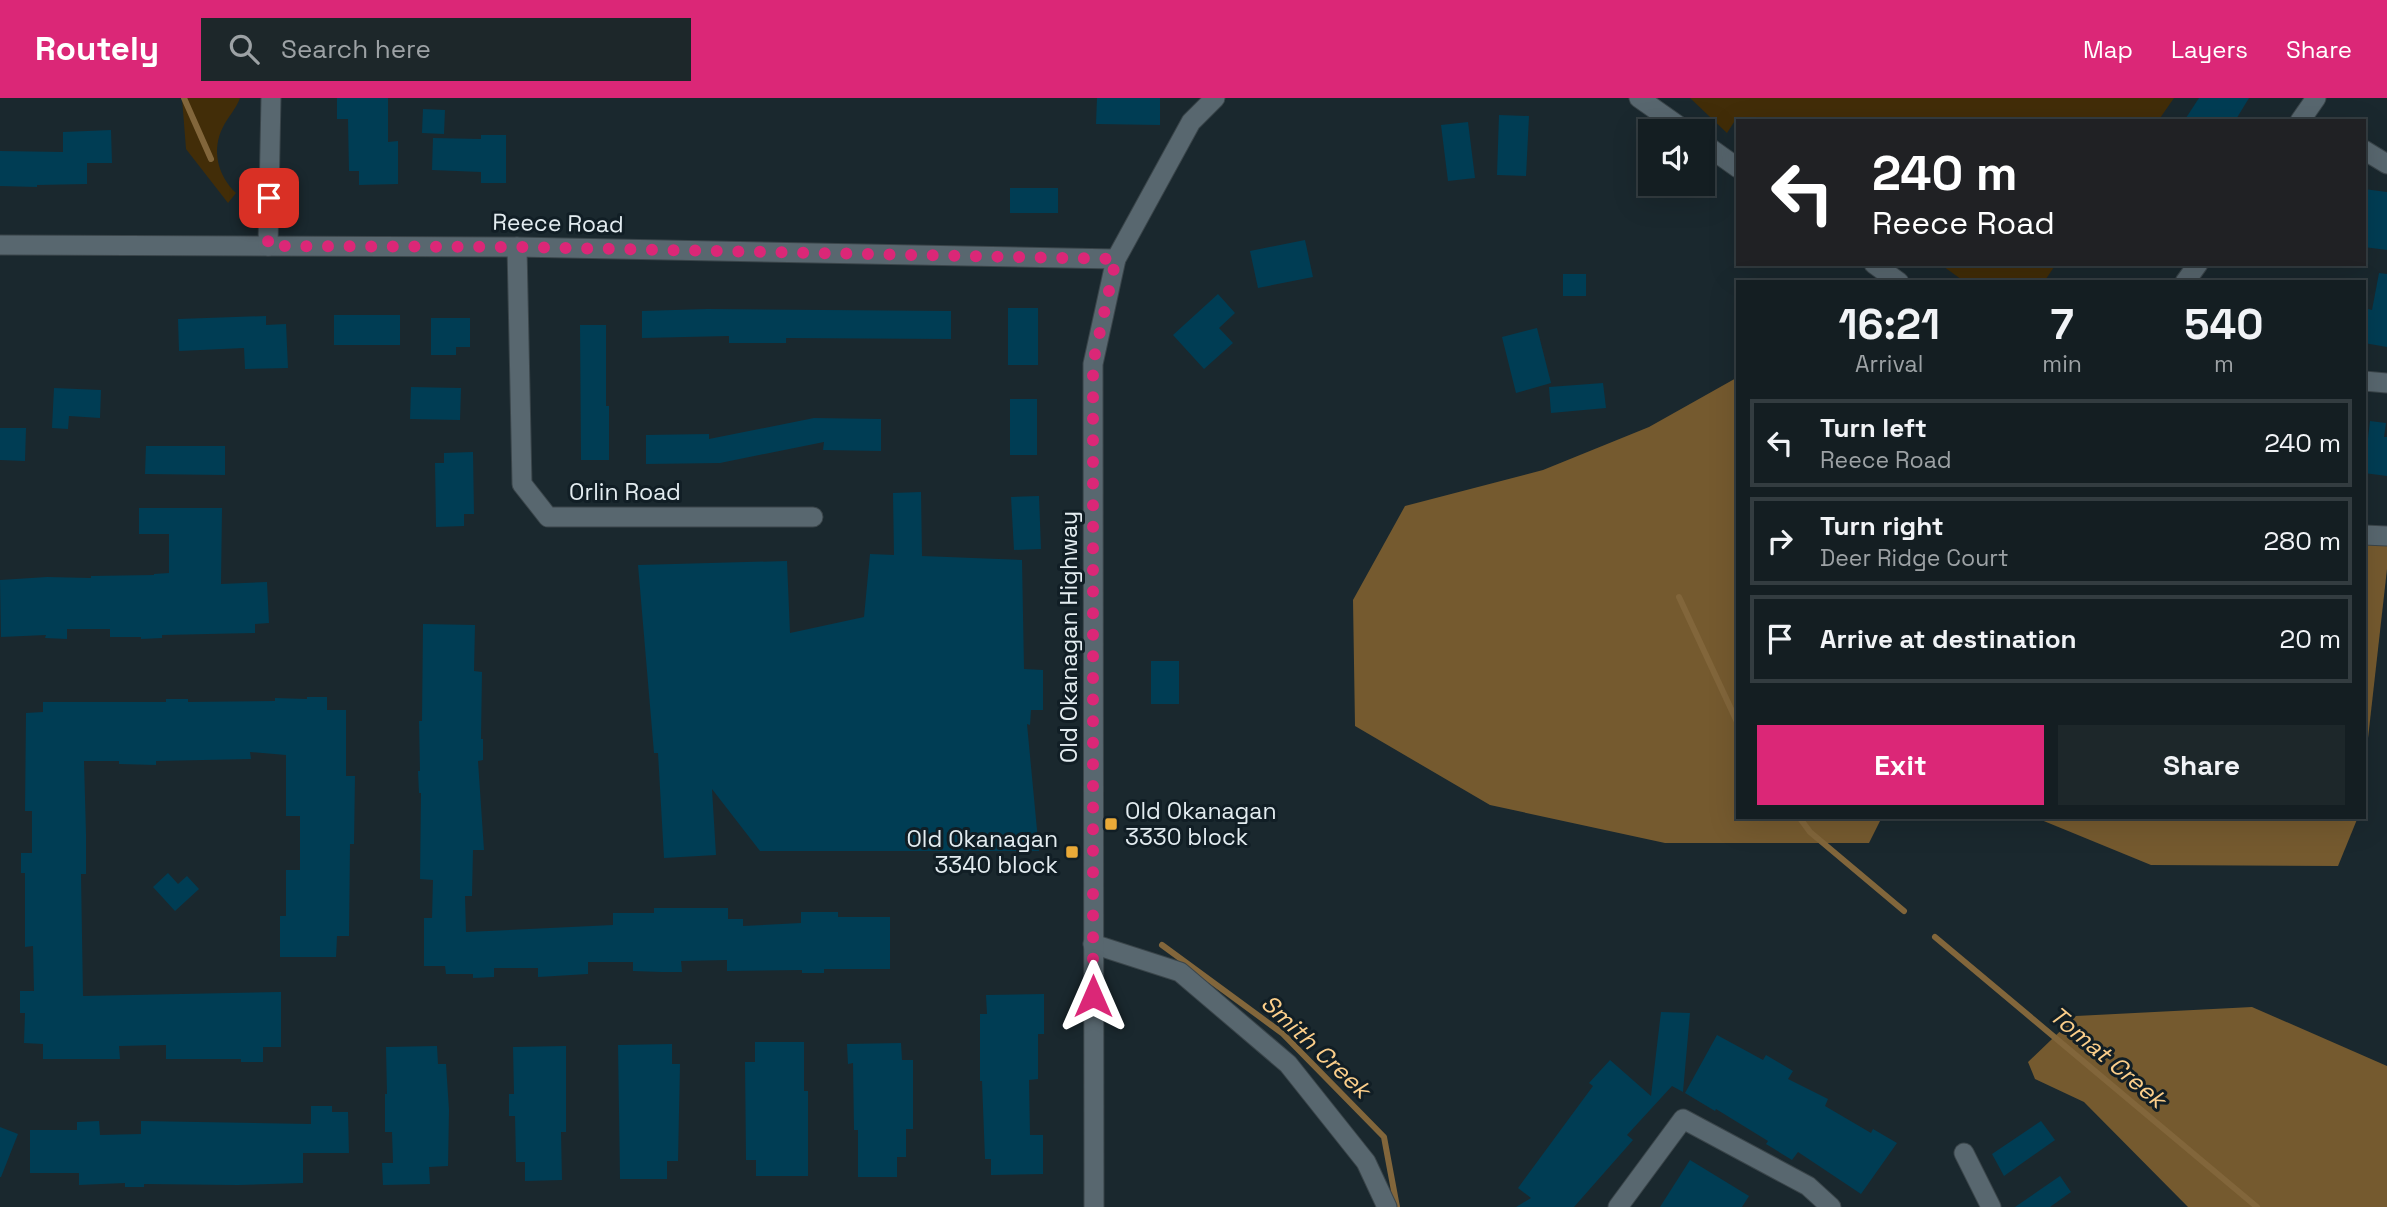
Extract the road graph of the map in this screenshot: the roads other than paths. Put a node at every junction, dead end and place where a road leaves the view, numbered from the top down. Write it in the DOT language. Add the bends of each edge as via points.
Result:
graph roads {
  1 [pos="271,98"];
  2 [pos="1215,98"];
  3 [pos="1639,98"];
  4 [pos="1669,119"];
  5 [pos="2366,151"];
  6 [pos="1715,152"];
  7 [pos="2387,164"];
  8 [pos="1736,167"];
  9 [pos="0,245"];
  10 [pos="268,246"];
  11 [pos="517,247"];
  12 [pos="1116,259"];
  13 [pos="1877,266"];
  14 [pos="1896,280"];
  15 [pos="2366,381"];
  16 [pos="2387,383"];
  17 [pos="813,517"];
  18 [pos="2366,535"];
  19 [pos="2387,536"];
  20 [pos="1093,944"];
  21 [pos="1964,1153"];
  22 [pos="1094,1207"];
  23 [pos="1387,1207"];
  24 [pos="1618,1207"];
  25 [pos="1831,1207"];
  26 [pos="1991,1207"];
  1 -- 10 [label="street"];
  2 -- 12 [label="street, Old Okanagan Highway" via="1191,122"];
  3 -- 4 [label="street"];
  5 -- 7 [label="street"];
  6 -- 8 [label="street"];
  9 -- 10 [label="street, Reece Road"];
  10 -- 11 [label="street, Reece Road"];
  11 -- 12 [label="street, Reece Road"];
  11 -- 17 [label="street, Orlin Road" via="522,484 548,517"];
  12 -- 20 [label="street, Old Okanagan Highway" via="1093,363"];
  13 -- 14 [label="street"];
  15 -- 16 [label="street"];
  18 -- 19 [label="street"];
  20 -- 22 [label="street, Old Okanagan Highway"];
  20 -- 23 [label="street" via="1180,972 1288,1064 1366,1162"];
  21 -- 26 [label="street"];
  24 -- 25 [label="street" via="1683,1119 1808,1186"];
}
